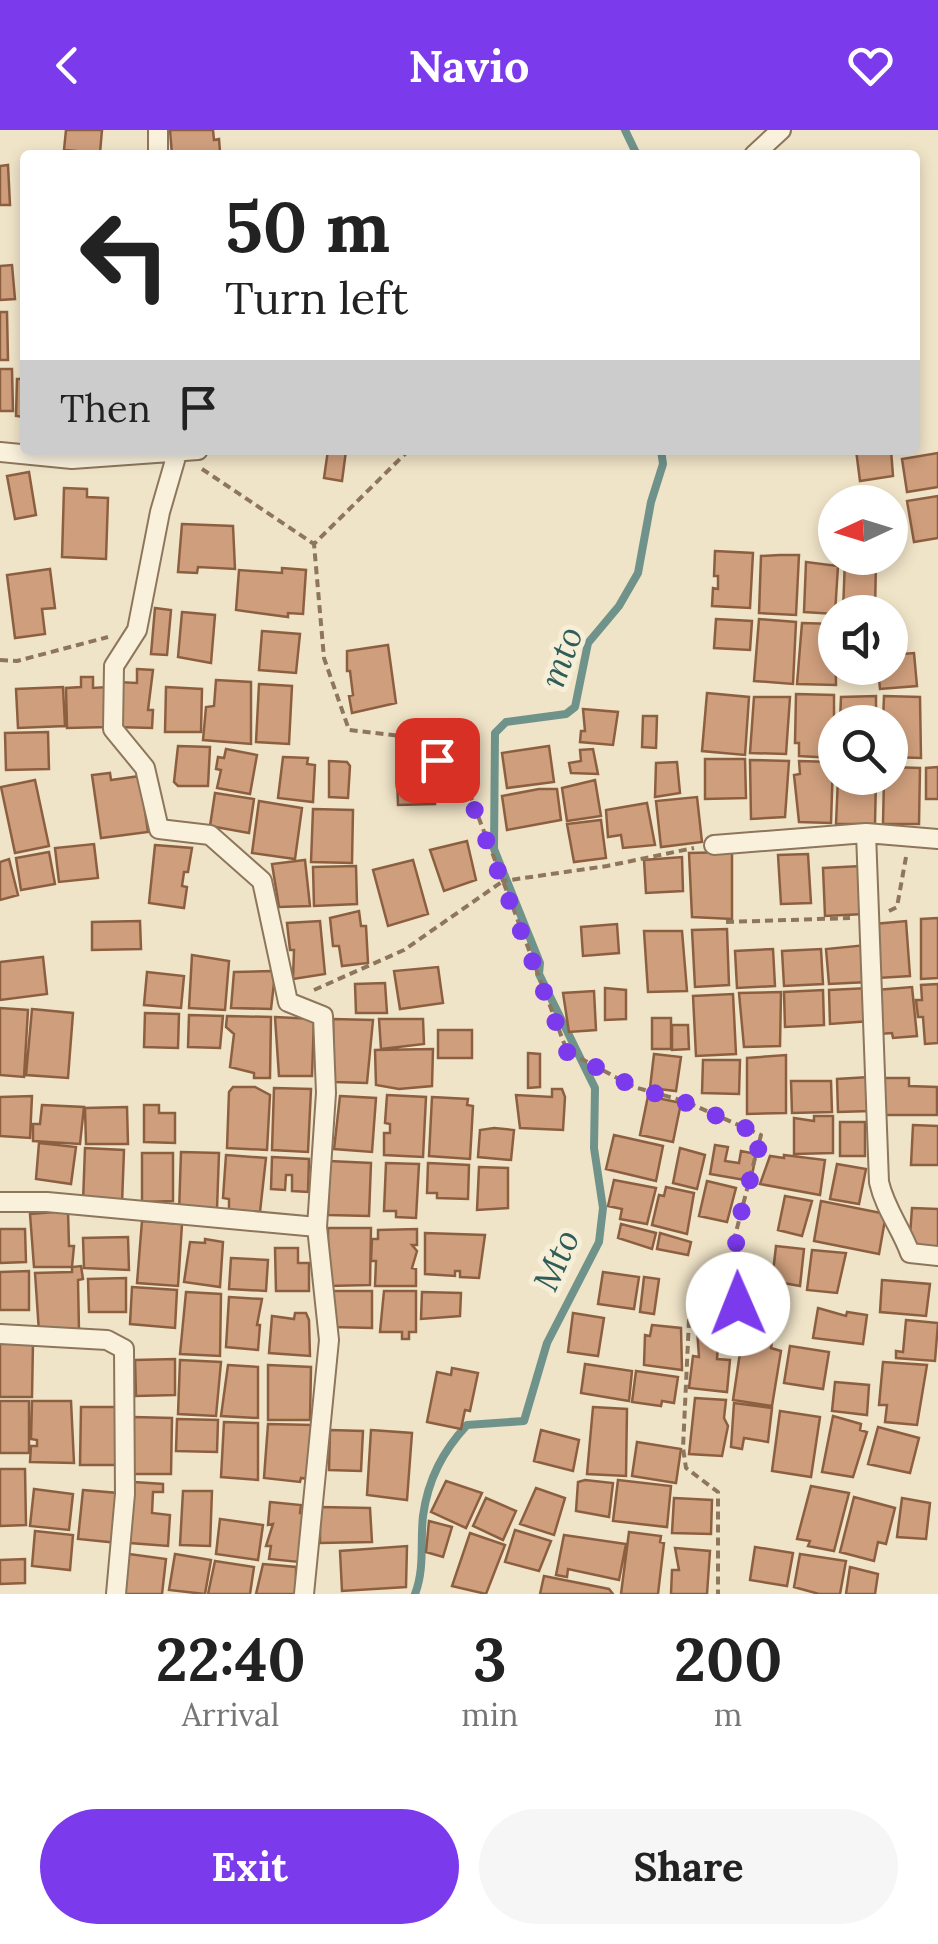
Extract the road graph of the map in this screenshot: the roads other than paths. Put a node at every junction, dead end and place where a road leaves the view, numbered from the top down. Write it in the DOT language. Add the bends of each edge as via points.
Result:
graph roads {
  1 [pos="782,130"];
  2 [pos="760,150"];
  3 [pos="31,455"];
  4 [pos="133,455"];
  5 [pos="177,455"];
  6 [pos="866,833"];
  7 [pos="938,839"];
  8 [pos="714,845"];
  9 [pos="0,1202"];
  10 [pos="317,1227"];
  11 [pos="938,1256"];
  12 [pos="0,1334"];
  13 [pos="116,1594"];
  14 [pos="304,1594"];
  1 -- 2 [label="street"];
  3 -- 4 [label="street"];
  5 -- 10 [label="street" via="137,630 114,666 113,729 145,768 159,829 210,836 262,880 288,1002 323,1016 326,1093"];
  6 -- 7 [label="street"];
  6 -- 8 [label="street"];
  6 -- 11 [label="street" via="879,1182 910,1253"];
  9 -- 10 [label="street"];
  10 -- 14 [label="street" via="329,1340"];
  12 -- 13 [label="street" via="107,1340 124,1349 125,1494"];
}
